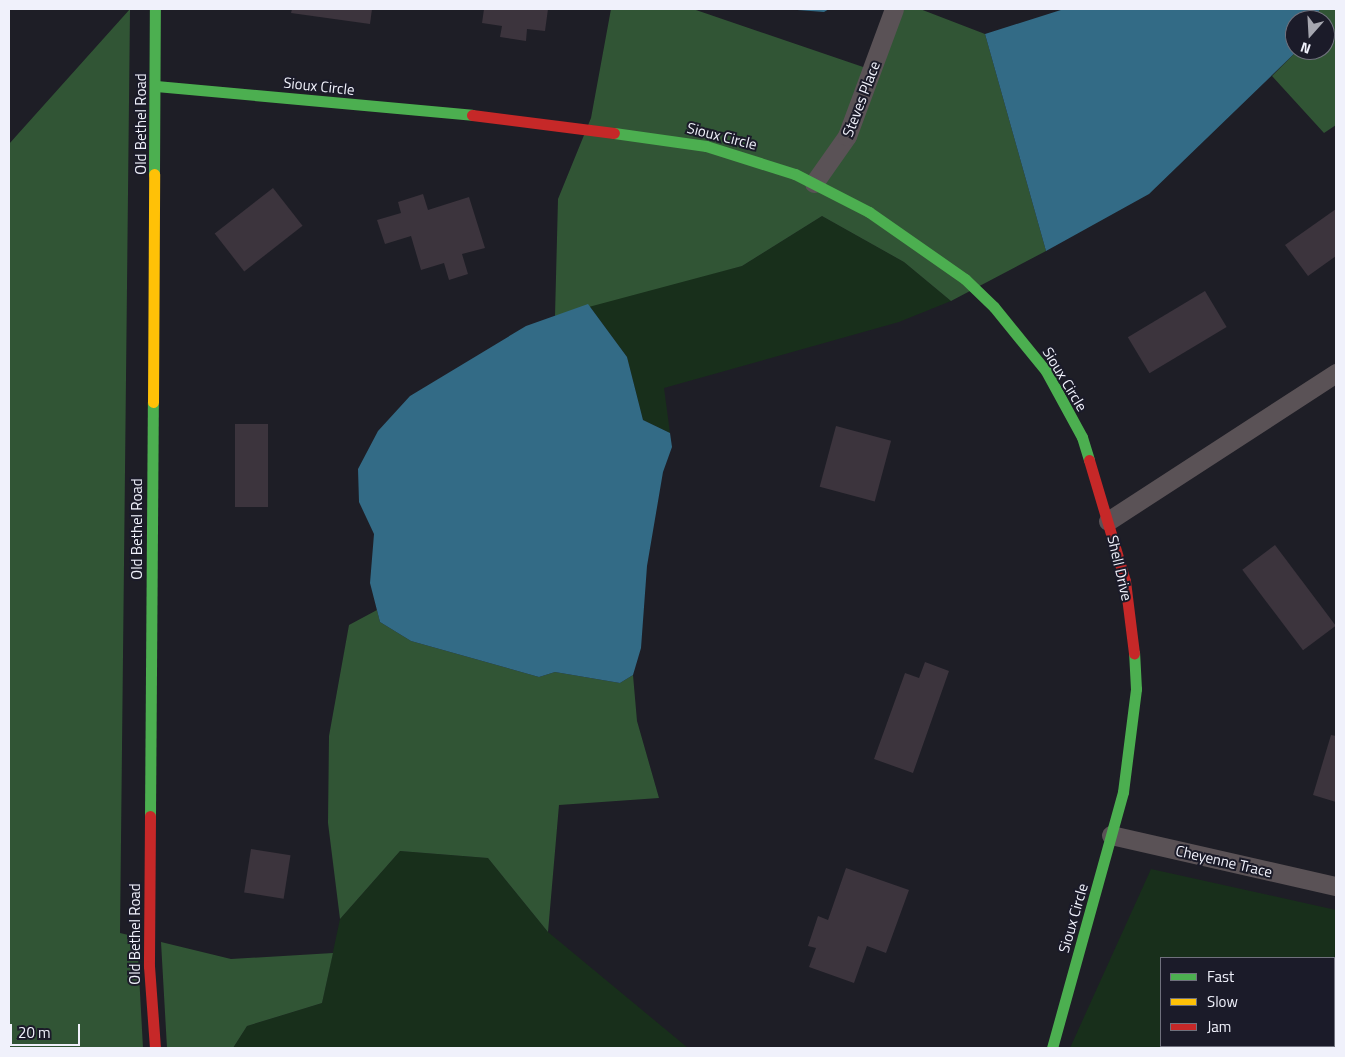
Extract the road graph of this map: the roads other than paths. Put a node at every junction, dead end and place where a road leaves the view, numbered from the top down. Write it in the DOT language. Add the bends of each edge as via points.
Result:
graph roads {
  1 [pos="155,9"];
  2 [pos="894,9"];
  3 [pos="156,86"];
  4 [pos="814,183"];
  5 [pos="1336,373"];
  6 [pos="1108,521"];
  7 [pos="1122,795"];
  8 [pos="1111,835"];
  9 [pos="1336,886"];
  10 [pos="155,1048"];
  11 [pos="1052,1048"];
  1 -- 3 [label="street, Old Bethel Road"];
  2 -- 4 [label="street, Steves Place" via="847,136"];
  3 -- 4 [label="street, Sioux Circle" via="662,138 760,161"];
  3 -- 10 [label="street, Old Bethel Road" via="149,966"];
  4 -- 6 [label="street, Sioux Circle" via="869,212 965,279 1017,333 1071,415"];
  5 -- 6 [label="street, Shell Drive"];
  6 -- 7 [label="street, Shell Drive" via="1125,581 1136,689"];
  7 -- 8 [label="street, Sioux Circle"];
  8 -- 9 [label="street, Cheyenne Trace"];
  8 -- 11 [label="street, Sioux Circle"];
}
